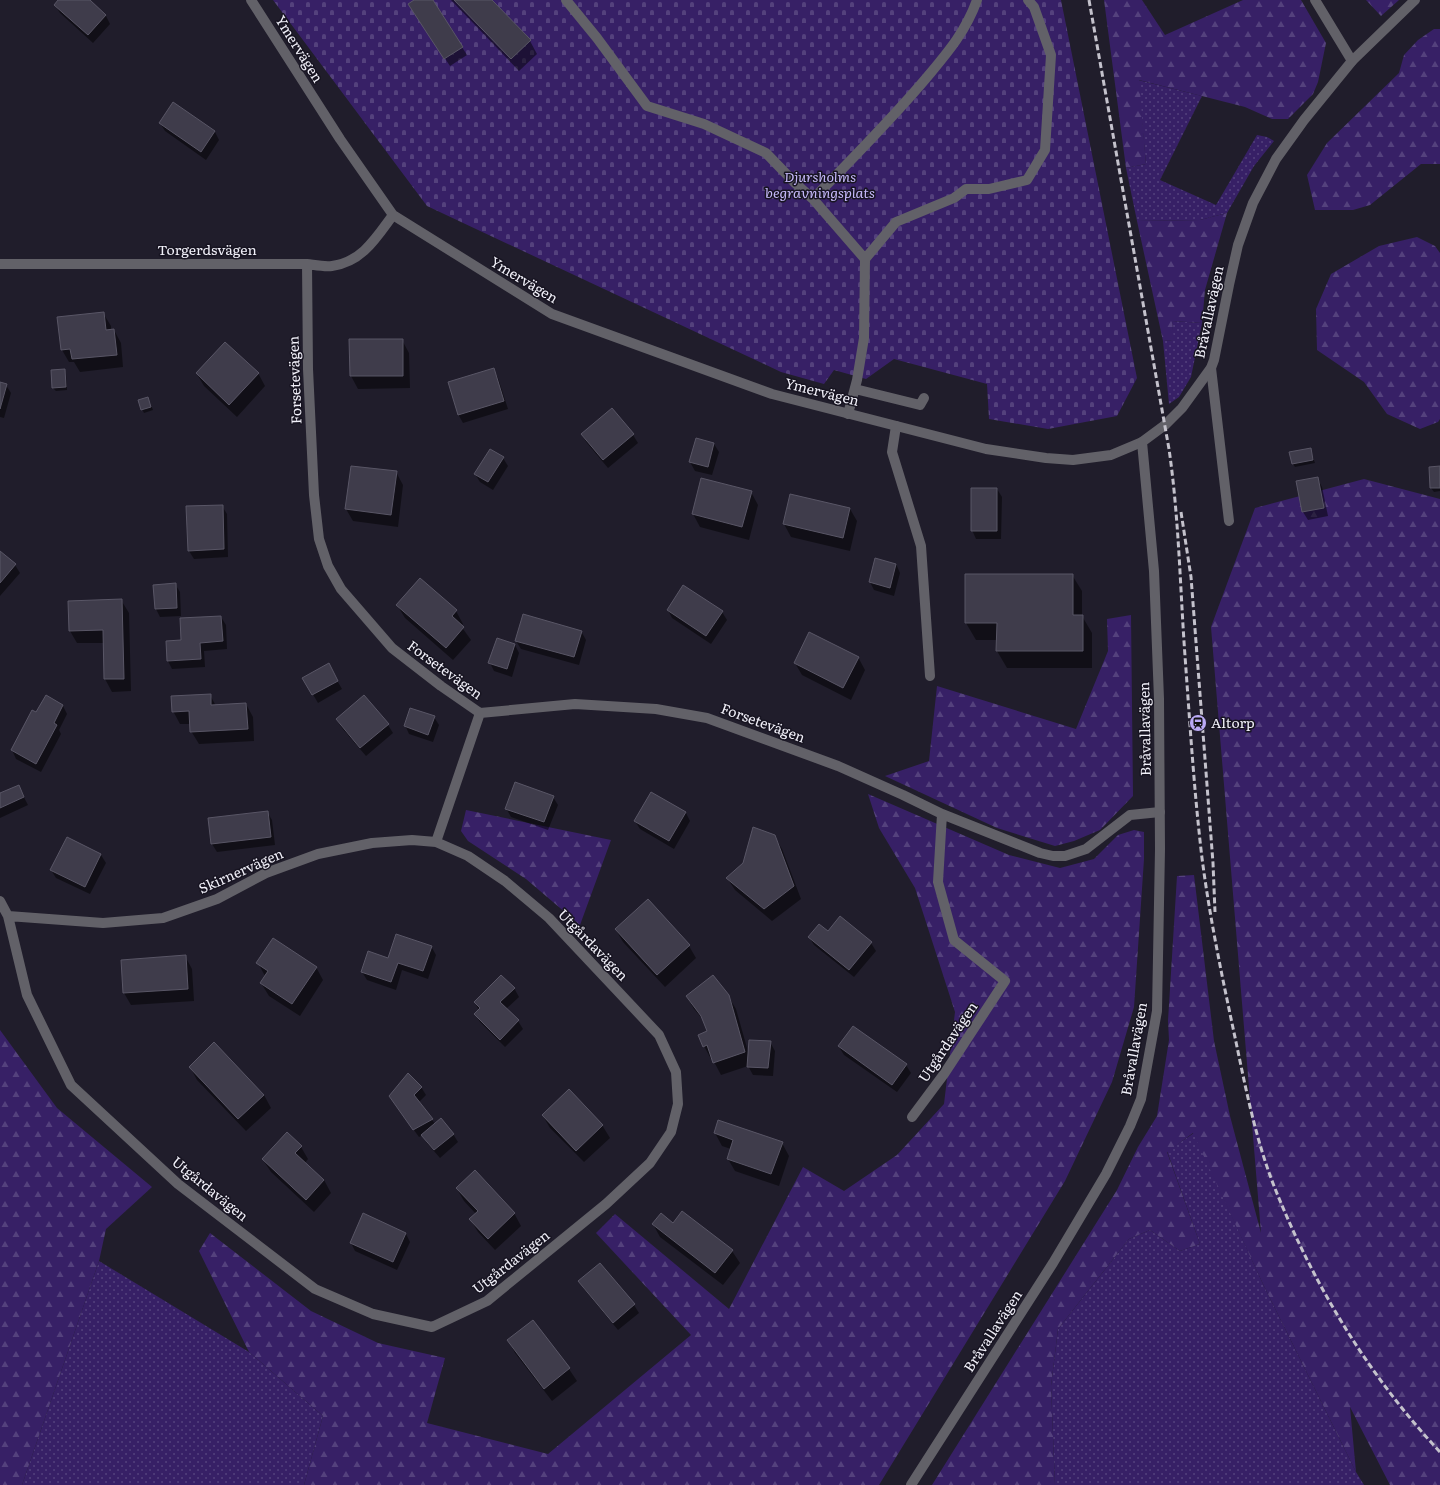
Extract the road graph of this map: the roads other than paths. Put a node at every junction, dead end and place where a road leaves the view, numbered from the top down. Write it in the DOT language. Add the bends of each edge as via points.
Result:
graph roads {
  1 [pos="251,0"];
  2 [pos="566,0"];
  3 [pos="977,0"];
  4 [pos="1028,0"];
  5 [pos="1315,0"];
  6 [pos="1415,0"];
  7 [pos="1352,61"];
  8 [pos="813,199"];
  9 [pos="393,215"];
  10 [pos="865,259"];
  11 [pos="0,264"];
  12 [pos="307,264"];
  13 [pos="1211,368"];
  14 [pos="855,389"];
  15 [pos="924,398"];
  16 [pos="848,414"];
  17 [pos="896,426"];
  18 [pos="1142,442"];
  19 [pos="1229,521"];
  20 [pos="930,676"];
  21 [pos="480,713"];
  22 [pos="1160,812"];
  23 [pos="942,814"];
  24 [pos="436,842"];
  25 [pos="0,901"];
  26 [pos="8,916"];
  27 [pos="912,1117"];
  28 [pos="911,1485"];
  1 -- 9 [label="street, Ymervägen" via="340,139"];
  2 -- 8 [label="street" via="647,106 704,124 766,153"];
  3 -- 8 [label="street" via="966,27 943,58 908,100"];
  4 -- 10 [label="street" via="1034,7 1051,55 1045,150 1032,173 1027,180 989,189 966,189 954,198 896,222"];
  5 -- 7 [label="street"];
  6 -- 7 [label="street, Bråvallavägen"];
  7 -- 13 [label="street, Bråvallavägen" via="1276,159 1253,203 1238,245"];
  8 -- 10 [label="street"];
  9 -- 12 [label="street, Torgerdsvägen" via="367,250 351,260 332,266"];
  9 -- 16 [label="street, Ymervägen" via="552,314 772,394"];
  10 -- 14 [label="street" via="864,338"];
  11 -- 12 [label="street, Torgerdsvägen"];
  12 -- 21 [label="street, Forsetevägen" via="308,368 314,495 320,539 328,566 340,589 392,648"];
  13 -- 18 [label="street, Bråvallavägen" via="1182,408"];
  13 -- 19 [label="street"];
  14 -- 15 [label="street" via="920,404"];
  14 -- 16 [label="street"];
  16 -- 17 [label="street, Ymervägen"];
  17 -- 18 [label="street, Ymervägen" via="986,449 1073,460 1111,455"];
  17 -- 20 [label="street" via="892,452 921,546"];
  18 -- 22 [label="street, Bråvallavägen" via="1154,571"];
  21 -- 23 [label="street, Forsetevägen" via="575,704 656,709 707,718 838,766"];
  21 -- 24 [label="street"];
  22 -- 23 [label="street, Forsetevägen" via="1130,815 1086,849 1065,856 1040,853"];
  22 -- 28 [label="street, Bråvallavägen" via="1157,1011 1141,1099 1106,1174 1053,1263"];
  23 -- 27 [label="street, Utgårdavägen" via="938,882 954,940 1005,981 944,1074"];
  24 -- 26 [label="street, Skirnervägen" via="412,840 372,843 318,854 266,873 217,899 163,918 103,923"];
  24 -- 26 [label="street, Utgårdavägen" via="468,856 505,881 549,918 659,1035 676,1072 678,1104 671,1132 650,1163 606,1204 487,1301 432,1327 374,1314 315,1289 178,1184 71,1085 27,995"];
  25 -- 26 [label="street"];
}
